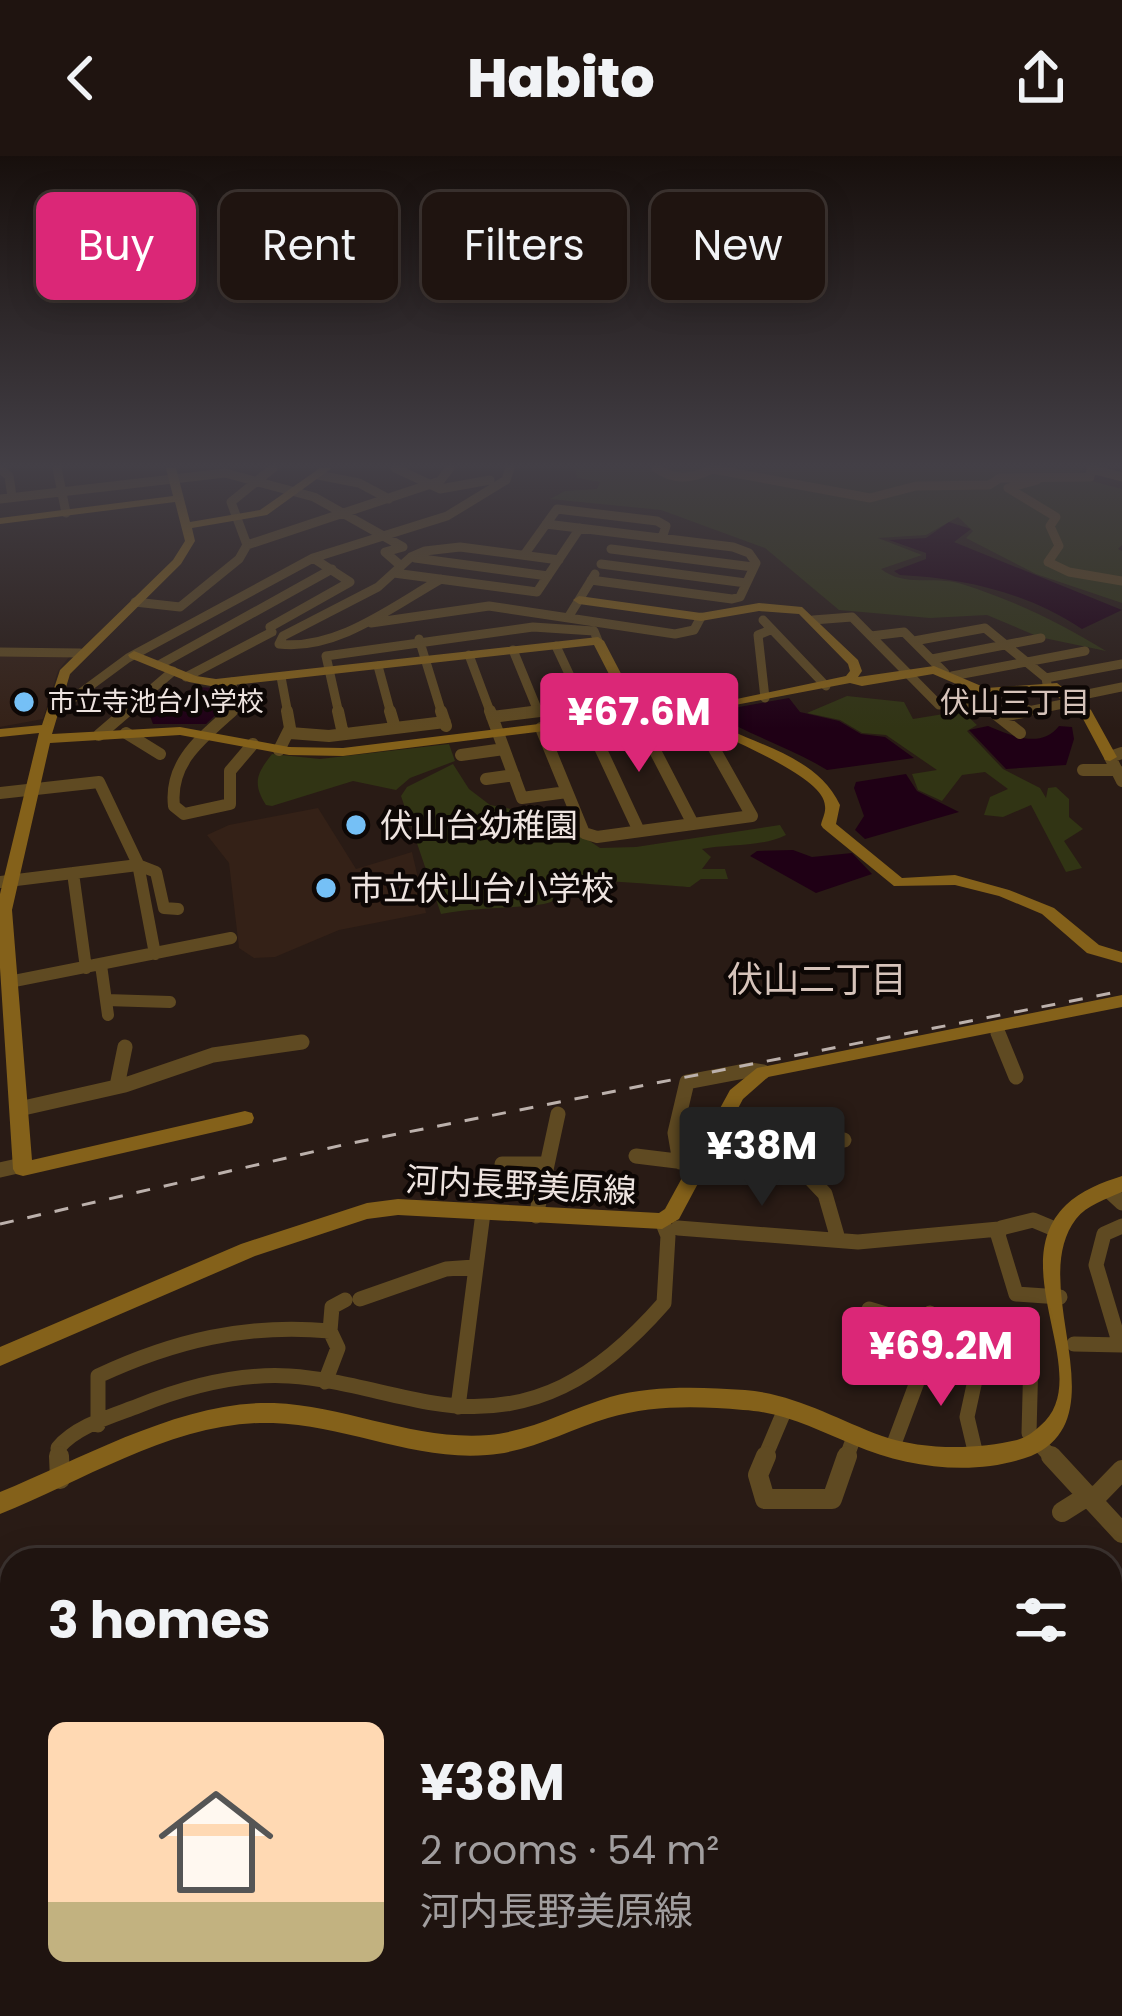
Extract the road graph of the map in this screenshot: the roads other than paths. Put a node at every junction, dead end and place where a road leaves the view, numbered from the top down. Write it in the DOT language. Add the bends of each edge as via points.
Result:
graph roads {
  1 [pos="183,555"];
  2 [pos="243,555"];
  3 [pos="322,555"];
  4 [pos="387,555"];
  5 [pos="420,555"];
  6 [pos="520,555"];
  7 [pos="562,555"];
  8 [pos="607,555"];
  9 [pos="656,555"];
  10 [pos="750,555"];
  11 [pos="1053,555"];
  12 [pos="530,556"];
  13 [pos="410,557"];
  14 [pos="313,558"];
  15 [pos="559,560"];
  16 [pos="601,564"];
  17 [pos="753,567"];
  18 [pos="332,569"];
  19 [pos="398,570"];
  20 [pos="548,576"];
  21 [pos="441,579"];
  22 [pos="591,580"];
  23 [pos="1122,580"];
  24 [pos="746,583"];
  25 [pos="481,585"];
  26 [pos="377,588"];
  27 [pos="467,592"];
  28 [pos="405,599"];
  29 [pos="579,600"];
  30 [pos="135,602"];
  31 [pos="734,606"];
  32 [pos="220,608"];
  33 [pos="569,616"];
  34 [pos="701,616"];
  35 [pos="245,618"];
  36 [pos="373,620"];
  37 [pos="813,620"];
  38 [pos="303,625"];
  39 [pos="270,627"];
  40 [pos="871,636"];
  41 [pos="1041,638"];
  42 [pos="419,640"];
  43 [pos="598,641"];
  44 [pos="914,641"];
  45 [pos="1005,645"];
  46 [pos="556,646"];
  47 [pos="513,650"];
  48 [pos="1085,651"];
  49 [pos="0,652"];
  50 [pos="80,653"];
  51 [pos="134,655"];
  52 [pos="470,655"];
  53 [pos="932,658"];
  54 [pos="426,660"];
  55 [pos="215,662"];
  56 [pos="1026,662"];
  57 [pos="1122,664"];
  58 [pos="378,665"];
  59 [pos="172,671"];
  60 [pos="330,671"];
  61 [pos="908,674"];
  62 [pos="949,675"];
  63 [pos="281,676"];
  64 [pos="850,679"];
  65 [pos="1046,681"];
  66 [pos="232,682"];
  67 [pos="826,686"];
  68 [pos="1120,689"];
  69 [pos="765,698"];
  70 [pos="628,700"];
  71 [pos="1071,700"];
  72 [pos="53,705"];
  73 [pos="584,706"];
  74 [pos="686,710"];
  75 [pos="538,711"];
  76 [pos="637,716"];
  77 [pos="1003,716"];
  78 [pos="492,717"];
  79 [pos="445,722"];
  80 [pos="395,728"];
  81 [pos="541,728"];
  82 [pos="712,728"];
  83 [pos="0,733"];
  84 [pos="290,733"];
  85 [pos="645,733"];
  86 [pos="1020,733"];
  87 [pos="46,734"];
  88 [pos="209,734"];
  89 [pos="344,734"];
  90 [pos="498,734"];
  91 [pos="113,737"];
  92 [pos="451,739"];
  93 [pos="596,739"];
  94 [pos="253,744"];
  95 [pos="548,745"];
  96 [pos="504,749"];
  97 [pos="279,750"];
  98 [pos="160,754"];
  99 [pos="461,755"];
  100 [pos="1118,765"];
  101 [pos="1083,770"];
  102 [pos="514,775"];
  103 [pos="486,779"];
  104 [pos="32,787"];
  105 [pos="567,792"];
  106 [pos="0,793"];
  107 [pos="693,824"];
  108 [pos="639,831"];
  109 [pos="138,865"];
  110 [pos="73,873"];
  111 [pos="4,882"];
  112 [pos="178,909"];
  113 [pos="2,935"];
  114 [pos="231,938"];
  115 [pos="155,954"];
  116 [pos="1122,958"];
  117 [pos="94,966"];
  118 [pos="4,983"];
  119 [pos="1122,1000"];
  120 [pos="170,1002"];
  121 [pos="996,1027"];
  122 [pos="302,1042"];
  123 [pos="125,1047"];
  124 [pos="763,1072"];
  125 [pos="1016,1077"];
  126 [pos="117,1086"];
  127 [pos="19,1109"];
  128 [pos="558,1114"];
  129 [pos="245,1118"];
  130 [pos="844,1140"];
  131 [pos="636,1156"];
  132 [pos="502,1164"];
  133 [pos="547,1164"];
  134 [pos="22,1165"];
  135 [pos="691,1166"];
  136 [pos="0,1170"];
  137 [pos="798,1173"];
  138 [pos="1117,1192"];
  139 [pos="483,1213"];
  140 [pos="536,1216"];
  141 [pos="670,1225"];
  142 [pos="1122,1226"];
  143 [pos="999,1229"];
  144 [pos="1057,1230"];
  145 [pos="838,1239"];
  146 [pos="475,1267"];
  147 [pos="1060,1297"];
  148 [pos="869,1309"];
  149 [pos="930,1313"];
  150 [pos="330,1331"];
  151 [pos="1074,1344"];
  152 [pos="1121,1345"];
  153 [pos="929,1350"];
  154 [pos="0,1357"];
  155 [pos="325,1382"];
  156 [pos="458,1407"];
  157 [pos="786,1407"];
  158 [pos="98,1424"];
  159 [pos="855,1434"];
  160 [pos="1040,1443"];
  161 [pos="892,1449"];
  162 [pos="976,1455"];
  163 [pos="1122,1470"];
  164 [pos="60,1479"];
  165 [pos="1090,1497"];
  166 [pos="0,1503"];
  167 [pos="1062,1512"];
  168 [pos="1122,1533"];
  1 -- 30 [label="street"];
  2 -- 30 [label="street" via="182,606"];
  3 -- 14 [label="street"];
  4 -- 19 [label="street"];
  5 -- 13 [label="street"];
  6 -- 12 [label="street"];
  7 -- 15 [label="street"];
  8 -- 16 [label="street"];
  9 -- 17 [label="street"];
  10 -- 17 [label="street"];
  11 -- 23 [label="street" via="1048,562 1069,572"];
  12 -- 15 [label="street"];
  13 -- 19 [label="street"];
  13 -- 20 [label="street"];
  14 -- 18 [label="street"];
  14 -- 32 [label="street"];
  15 -- 20 [label="street"];
  16 -- 22 [label="street"];
  16 -- 24 [label="street"];
  17 -- 24 [label="street"];
  18 -- 35 [label="street"];
  18 -- 39 [label="street" via="350,582"];
  19 -- 21 [label="street"];
  19 -- 26 [label="street"];
  20 -- 25 [label="street" via="536,592"];
  21 -- 25 [label="street"];
  21 -- 28 [label="street"];
  22 -- 29 [label="street"];
  22 -- 31 [label="street"];
  24 -- 31 [label="street"];
  25 -- 27 [label="street"];
  26 -- 28 [label="street"];
  26 -- 38 [label="street"];
  28 -- 36 [label="street"];
  29 -- 33 [label="street"];
  29 -- 34 [label="street"];
  30 -- 50 [label="street"];
  31 -- 34 [label="street"];
  31 -- 37 [label="street" via="802,611"];
  32 -- 35 [label="street"];
  32 -- 51 [label="street"];
  33 -- 34 [label="street" via="675,634 694,629"];
  33 -- 36 [label="street" via="452,605"];
  35 -- 39 [label="street"];
  35 -- 59 [label="street"];
  36 -- 38 [label="street" via="321,641 279,644"];
  37 -- 40 [label="street" via="849,616"];
  37 -- 64 [label="street" via="854,663"];
  38 -- 55 [label="street"];
  39 -- 55 [label="street"];
  40 -- 44 [label="street" via="904,632"];
  40 -- 61 [label="street"];
  41 -- 45 [label="street"];
  42 -- 43 [label="street" via="533,627 594,632"];
  42 -- 54 [label="street"];
  42 -- 60 [label="street" via="326,656"];
  43 -- 46 [label="street"];
  43 -- 70 [label="street"];
  44 -- 45 [label="street" via="985,628"];
  44 -- 53 [label="street"];
  45 -- 53 [label="street"];
  45 -- 56 [label="street"];
  46 -- 47 [label="street"];
  46 -- 73 [label="street"];
  47 -- 52 [label="street"];
  47 -- 75 [label="street"];
  48 -- 56 [label="street"];
  49 -- 50 [label="street"];
  50 -- 72 [label="street"];
  51 -- 59 [label="street"];
  51 -- 72 [label="street"];
  52 -- 54 [label="street"];
  52 -- 78 [label="street"];
  53 -- 62 [label="street"];
  54 -- 58 [label="street"];
  54 -- 79 [label="street"];
  55 -- 59 [label="street"];
  56 -- 62 [label="street"];
  56 -- 65 [label="street"];
  57 -- 65 [label="street"];
  58 -- 60 [label="street"];
  58 -- 80 [label="street"];
  59 -- 66 [label="street"];
  59 -- 91 [label="street"];
  60 -- 63 [label="street"];
  60 -- 89 [label="street"];
  61 -- 62 [label="street"];
  61 -- 64 [label="street"];
  61 -- 77 [label="street" via="939,705 983,704"];
  62 -- 65 [label="street" via="988,692"];
  63 -- 66 [label="street"];
  63 -- 84 [label="street"];
  64 -- 67 [label="street"];
  65 -- 71 [label="street"];
  66 -- 88 [label="street" via="235,707"];
  67 -- 69 [label="street"];
  67 -- 69 [label="street" via="767,625 758,635"];
  68 -- 71 [label="street"];
  69 -- 74 [label="street"];
  70 -- 73 [label="street"];
  70 -- 76 [label="street"];
  71 -- 77 [label="street" via="1036,715"];
  71 -- 100 [label="street"];
  72 -- 87 [label="street"];
  73 -- 75 [label="street"];
  74 -- 76 [label="street"];
  74 -- 82 [label="street"];
  75 -- 78 [label="street"];
  76 -- 81 [label="street"];
  76 -- 85 [label="street"];
  77 -- 86 [label="street"];
  78 -- 90 [label="street"];
  79 -- 80 [label="street"];
  79 -- 92 [label="street"];
  80 -- 89 [label="street"];
  81 -- 90 [label="street"];
  81 -- 95 [label="street"];
  82 -- 107 [label="street" via="707,736 752,816"];
  82 -- 116 [label="street" via="821,780 835,798 828,825 891,879 955,880 1004,892 1062,920 1093,949"];
  83 -- 87 [label="street"];
  84 -- 89 [label="street"];
  84 -- 97 [label="street"];
  85 -- 93 [label="street"];
  85 -- 107 [label="street"];
  87 -- 91 [label="street"];
  87 -- 104 [label="street"];
  88 -- 91 [label="street"];
  88 -- 94 [label="street"];
  88 -- 94 [label="street" via="174,778 172,801 184,814 230,804 227,772"];
  90 -- 92 [label="street"];
  90 -- 96 [label="street"];
  91 -- 98 [label="street"];
  92 -- 97 [label="street" via="328,753"];
  93 -- 95 [label="street"];
  93 -- 108 [label="street"];
  94 -- 97 [label="street"];
  95 -- 105 [label="street"];
  96 -- 99 [label="street"];
  96 -- 102 [label="street"];
  100 -- 101 [label="street"];
  102 -- 103 [label="street"];
  102 -- 105 [label="street" via="522,797"];
  104 -- 106 [label="street"];
  104 -- 109 [label="street" via="99,782"];
  104 -- 111 [label="street"];
  105 -- 108 [label="street" via="590,837"];
  107 -- 108 [label="street"];
  109 -- 110 [label="street"];
  109 -- 112 [label="street" via="156,872 164,908"];
  109 -- 115 [label="street"];
  110 -- 111 [label="street"];
  110 -- 117 [label="street"];
  111 -- 113 [label="street"];
  113 -- 118 [label="street"];
  114 -- 115 [label="street"];
  115 -- 117 [label="street"];
  117 -- 118 [label="street"];
  117 -- 120 [label="street" via="107,1007"];
  118 -- 127 [label="street"];
  119 -- 121 [label="street"];
  121 -- 124 [label="street"];
  121 -- 125 [label="street"];
  122 -- 126 [label="street" via="213,1054"];
  123 -- 126 [label="street"];
  124 -- 135 [label="street, 河内長野美原線" via="736,1096"];
  124 -- 135 [label="street" via="687,1082 674,1152"];
  126 -- 127 [label="street"];
  127 -- 134 [label="street"];
  128 -- 133 [label="street"];
  129 -- 134 [label="street"];
  130 -- 137 [label="street" via="798,1145"];
  131 -- 135 [label="street"];
  132 -- 133 [label="street"];
  133 -- 140 [label="street"];
  134 -- 136 [label="street"];
  135 -- 137 [label="street"];
  135 -- 141 [label="street, 河内長野美原線"];
  137 -- 145 [label="street" via="825,1193"];
  138 -- 144 [label="street" via="1072,1210"];
  139 -- 140 [label="street, 河内長野美原線"];
  139 -- 146 [label="street"];
  139 -- 154 [label="street, 河内長野美原線" via="367,1210 248,1250"];
  140 -- 141 [label="street, 河内長野美原線"];
  141 -- 145 [label="street"];
  141 -- 156 [label="street" via="666,1297 602,1367 515,1400"];
  142 -- 152 [label="street" via="1105,1234 1096,1265"];
  143 -- 144 [label="street" via="1033,1220"];
  143 -- 145 [label="street"];
  143 -- 147 [label="street" via="1016,1294"];
  144 -- 147 [label="street" via="1052,1263"];
  146 -- 150 [label="street" via="332,1307"];
  146 -- 156 [label="street"];
  147 -- 151 [label="street"];
  148 -- 149 [label="street"];
  149 -- 153 [label="street"];
  149 -- 160 [label="street" via="995,1313 1025,1345 1032,1365 1027,1429"];
  150 -- 155 [label="street" via="338,1348"];
  150 -- 158 [label="street" via="223,1333 101,1373"];
  151 -- 152 [label="street"];
  151 -- 160 [label="street" via="1076,1402"];
  153 -- 161 [label="street"];
  153 -- 162 [label="street" via="977,1371 967,1417"];
  155 -- 156 [label="street"];
  155 -- 158 [label="street" via="268,1376 210,1383"];
  157 -- 159 [label="street"];
  157 -- 159 [label="street" via="758,1475 766,1499 832,1498"];
  157 -- 164 [label="street" via="634,1401 484,1446 289,1415 239,1415"];
  158 -- 164 [label="street" via="58,1448"];
  159 -- 161 [label="street"];
  160 -- 162 [label="street"];
  160 -- 165 [label="street"];
  161 -- 162 [label="street"];
  163 -- 165 [label="street"];
  164 -- 166 [label="street"];
  165 -- 167 [label="street"];
  165 -- 168 [label="street"];
}
